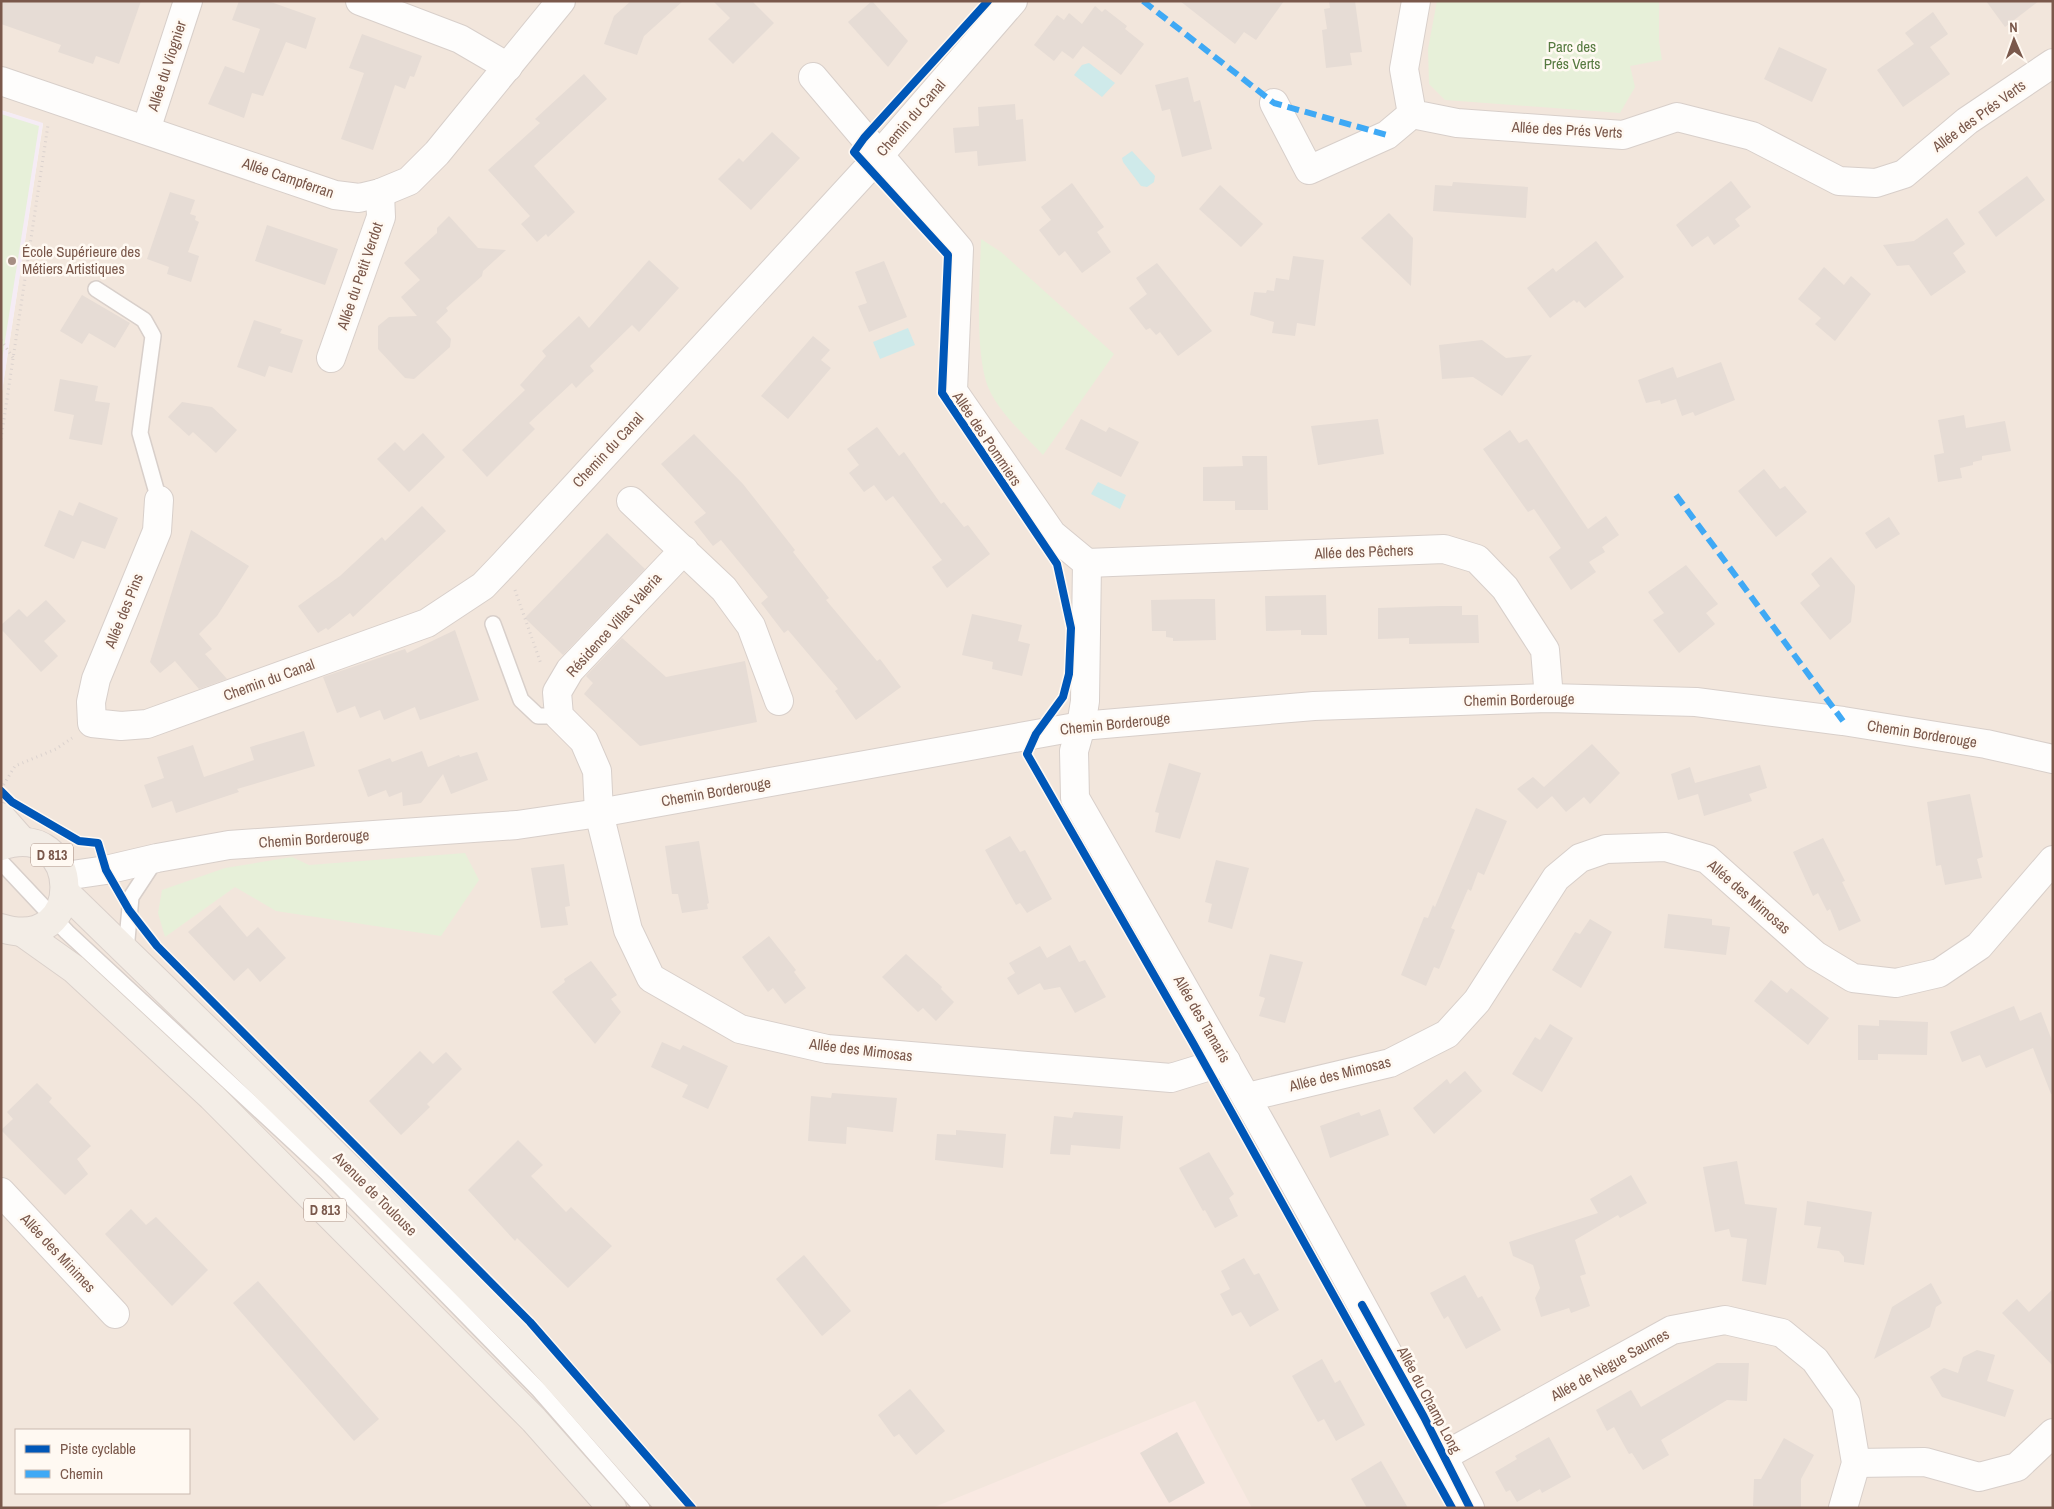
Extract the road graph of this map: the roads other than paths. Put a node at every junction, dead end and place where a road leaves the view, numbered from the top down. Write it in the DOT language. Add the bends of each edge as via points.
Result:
graph roads {
  1 [pos="188,1"];
  2 [pos="360,1"];
  3 [pos="561,1"];
  4 [pos="1013,1"];
  5 [pos="1416,1"];
  6 [pos="2053,63"];
  7 [pos="508,67"];
  8 [pos="813,77"];
  9 [pos="1,81"];
  10 [pos="1274,103"];
  11 [pos="1412,114"];
  12 [pos="146,130"];
  13 [pos="880,154"];
  14 [pos="380,193"];
  15 [pos="96,289"];
  16 [pos="331,358"];
  17 [pos="159,500"];
  18 [pos="631,501"];
  19 [pos="684,550"];
  20 [pos="1087,563"];
  21 [pos="493,624"];
  22 [pos="1549,698"];
  23 [pos="780,701"];
  24 [pos="558,716"];
  25 [pos="92,723"];
  26 [pos="1081,726"];
  27 [pos="2053,759"];
  28 [pos="599,813"];
  29 [pos="1,816"];
  30 [pos="12,844"];
  31 [pos="157,858"];
  32 [pos="2053,860"];
  33 [pos="1,862"];
  34 [pos="65,884"];
  35 [pos="53,918"];
  36 [pos="11,930"];
  37 [pos="126,950"];
  38 [pos="1226,1061"];
  39 [pos="1247,1097"];
  40 [pos="1,1192"];
  41 [pos="1362,1305"];
  42 [pos="115,1314"];
  43 [pos="2053,1433"];
  44 [pos="1444,1456"];
  45 [pos="1856,1464"];
  46 [pos="612,1508"];
  47 [pos="642,1508"];
  48 [pos="672,1508"];
  49 [pos="1470,1508"];
  50 [pos="1843,1508"];
  1 -- 12 [label="street, Allée du Viognier"];
  2 -- 7 [label="street" via="460,39"];
  3 -- 7 [label="street, Allée Campferran"];
  4 -- 13 [label="street, Chemin du Canal"];
  5 -- 11 [label="street" via="1404,69"];
  6 -- 11 [label="street, Allée des Prés Verts" via="1967,121 1904,174 1876,183 1839,182 1752,136 1677,117 1623,135 1457,123"];
  7 -- 14 [label="street, Allée Campferran" via="437,153 409,181"];
  8 -- 13 [label="street, Allée des Pommiers"];
  9 -- 12 [label="street, Allée Campferran"];
  10 -- 11 [label="street" via="1310,170 1386,135"];
  12 -- 14 [label="street, Allée Campferran" via="335,196 359,198"];
  13 -- 20 [label="street, Allée des Pommiers" via="959,249 953,391 1052,534"];
  13 -- 25 [label="street, Chemin du Canal" via="483,586 427,624 147,724"];
  14 -- 16 [label="street, Allée du Petit Verdot" via="381,217"];
  15 -- 17 [label="lane" via="144,320 153,336 140,433"];
  17 -- 25 [label="street, Allée des Pins" via="157,531 96,679 91,702"];
  18 -- 19 [label="street"];
  19 -- 23 [label="street" via="724,589 751,626"];
  19 -- 24 [label="street, Résidence Villas Valeria" via="570,670 557,692"];
  20 -- 22 [label="street, Allée des Pêchers" via="1444,549 1477,559 1505,588 1546,650"];
  20 -- 26 [label="street" via="1085,701"];
  21 -- 24 [label="lane" via="521,700 538,716"];
  22 -- 26 [label="street, Chemin Borderouge" via="1314,706"];
  22 -- 27 [label="street, Chemin Borderouge" via="1696,702 1843,720 1986,744"];
  24 -- 28 [label="street" via="584,741 597,771"];
  26 -- 28 [label="street, Chemin Borderouge"];
  26 -- 38 [label="street, Allée des Tamaris" via="1074,751 1075,798"];
  28 -- 31 [label="street, Chemin Borderouge" via="517,825 229,845"];
  28 -- 38 [label="street, Allée des Mimosas" via="628,930 651,978 740,1029 827,1049 1171,1078"];
  29 -- 30 [label="main road, D 813"];
  30 -- 34 [label="main road, D 813" via="37,845 49,852 59,863"];
  31 -- 34 [label="street, Chemin Borderouge"];
  31 -- 37 [label="lane" via="132,898"];
  32 -- 39 [label="street, Allée des Mimosas" via="1979,946 1939,974 1896,983 1852,978 1814,956 1707,859 1666,847 1606,849 1580,858 1556,878 1477,1001 1447,1034 1390,1064"];
  33 -- 35 [label="lane"];
  34 -- 35 [label="main road" via="62,906"];
  34 -- 37 [label="main road, Avenue de Toulouse / D 813"];
  35 -- 36 [label="main road, D 813" via="33,930"];
  35 -- 47 [label="lane" via="327,1173 539,1390"];
  36 -- 46 [label="main road, D 813" via="74,970 212,1097 534,1420"];
  37 -- 48 [label="main road, Avenue de Toulouse / D 813" via="539,1358"];
  38 -- 39 [label="street, Allée des Tamaris"];
  39 -- 41 [label="street, Allée des Tamaris"];
  40 -- 42 [label="street, Allée des Minimes"];
  41 -- 44 [label="street, Allée du Champ Long"];
  43 -- 45 [label="street" via="2017,1467 1979,1477 1925,1462"];
  44 -- 45 [label="street, Allée de Nègue Saumes" via="1672,1330 1725,1320 1782,1333 1815,1360 1846,1404"];
  44 -- 49 [label="street, Allée du Champ Long"];
  45 -- 50 [label="street"];
}
